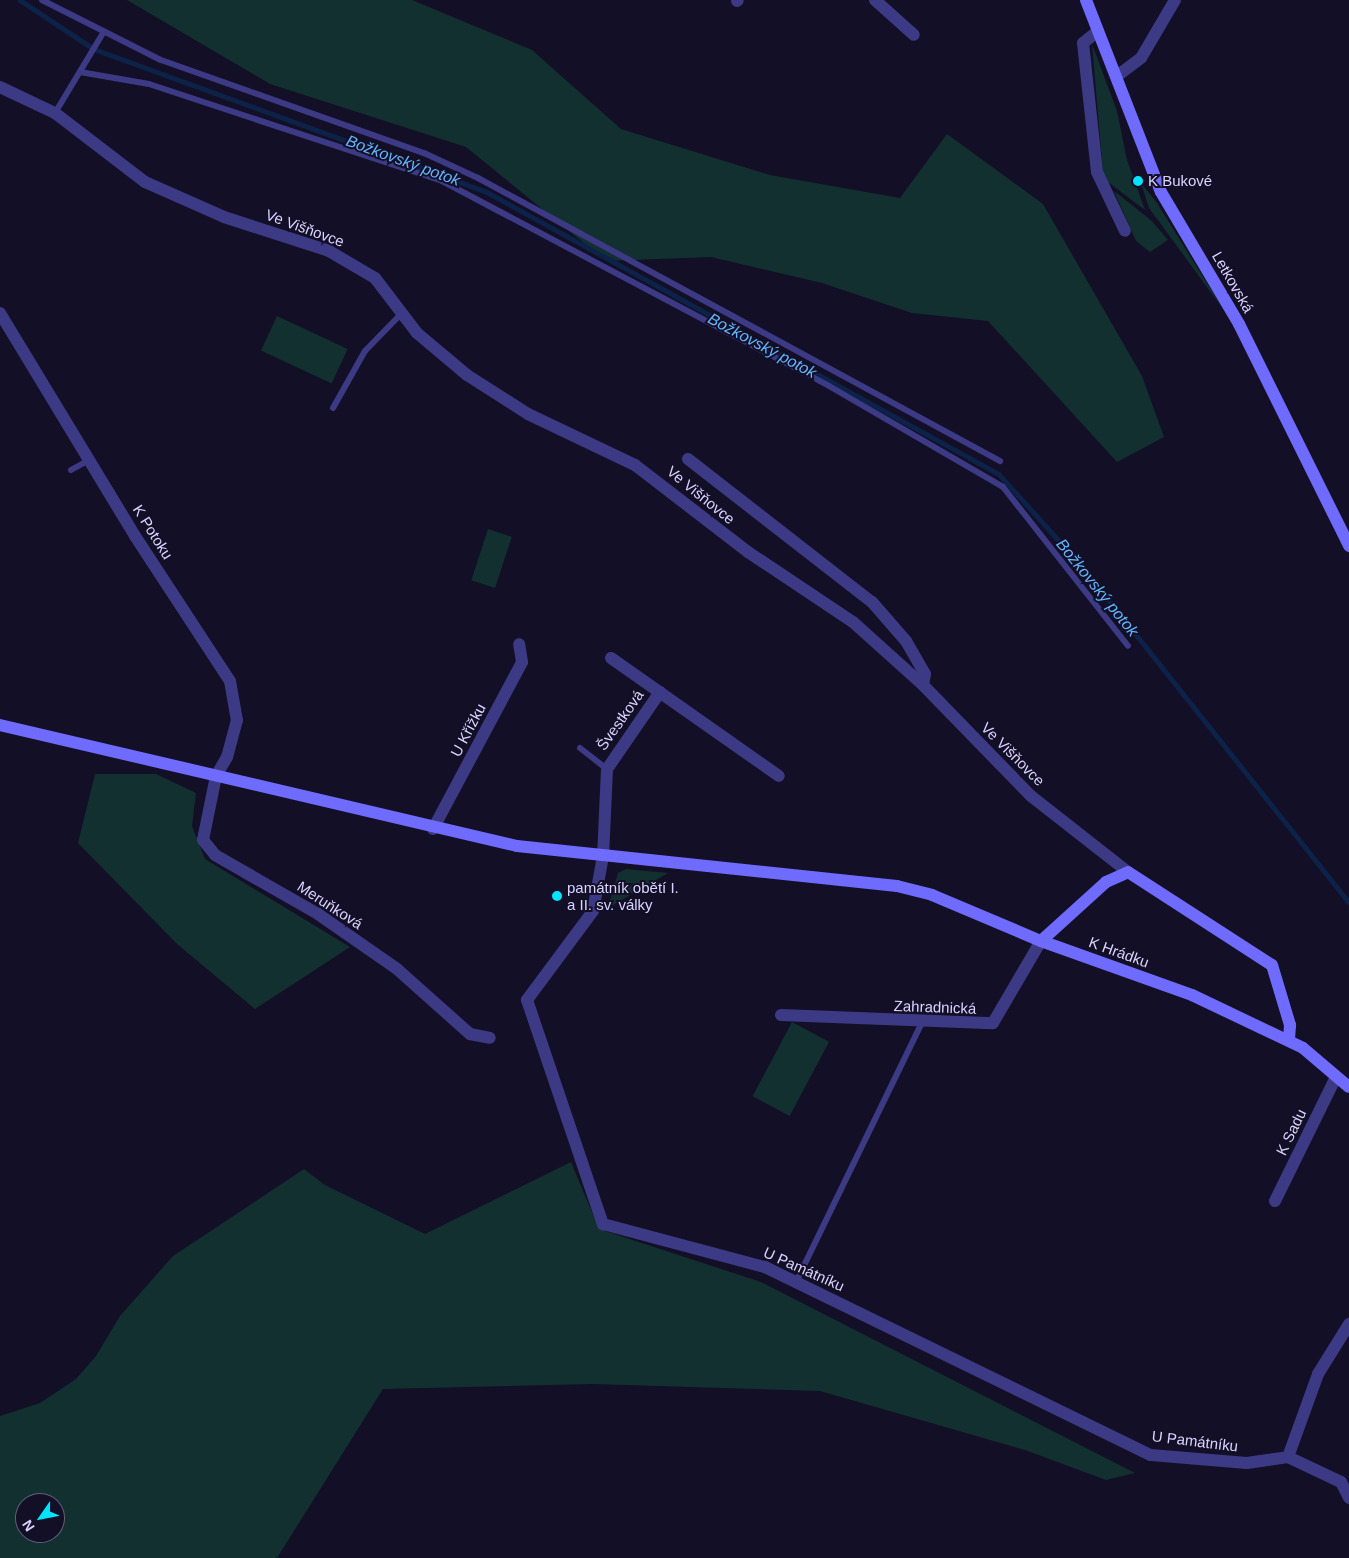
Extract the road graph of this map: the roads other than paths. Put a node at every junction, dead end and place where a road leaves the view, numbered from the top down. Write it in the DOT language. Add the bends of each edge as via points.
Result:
graph roads {
  1 [pos="42,0"];
  2 [pos="875,0"];
  3 [pos="1086,0"];
  4 [pos="1175,0"];
  5 [pos="1098,31"];
  6 [pos="103,34"];
  7 [pos="914,35"];
  8 [pos="80,72"];
  9 [pos="1117,76"];
  10 [pos="0,87"];
  11 [pos="55,113"];
  12 [pos="1125,231"];
  13 [pos="403,312"];
  14 [pos="0,313"];
  15 [pos="333,408"];
  16 [pos="688,459"];
  17 [pos="89,460"];
  18 [pos="1000,461"];
  19 [pos="71,470"];
  20 [pos="1349,546"];
  21 [pos="519,644"];
  22 [pos="1128,646"];
  23 [pos="612,658"];
  24 [pos="922,684"];
  25 [pos="660,692"];
  26 [pos="0,724"];
  27 [pos="580,748"];
  28 [pos="607,769"];
  29 [pos="216,776"];
  30 [pos="779,776"];
  31 [pos="433,829"];
  32 [pos="603,856"];
  33 [pos="1128,872"];
  34 [pos="1040,940"];
  35 [pos="781,1015"];
  36 [pos="922,1023"];
  37 [pos="490,1038"];
  38 [pos="1289,1040"];
  39 [pos="1336,1077"];
  40 [pos="1349,1086"];
  41 [pos="1275,1200"];
  42 [pos="796,1282"];
  43 [pos="1349,1324"];
  44 [pos="1288,1457"];
  45 [pos="1349,1498"];
  1 -- 6 [label="lane"];
  2 -- 7 [label="street"];
  3 -- 5 [label="street, Letkovská"];
  4 -- 9 [label="street" via="1141,58"];
  5 -- 9 [label="street, Letkovská"];
  5 -- 12 [label="street" via="1083,43 1097,172"];
  6 -- 8 [label="lane"];
  6 -- 18 [label="lane" via="162,60 424,153 478,178"];
  8 -- 11 [label="lane"];
  8 -- 22 [label="lane" via="158,87 442,181 968,462 1003,487"];
  9 -- 20 [label="street, Letkovská" via="1162,192 1239,324"];
  10 -- 11 [label="street, Ve Višňovce"];
  11 -- 13 [label="street, Ve Višňovce" via="145,182 224,217 329,251 375,278"];
  13 -- 15 [label="lane" via="365,351"];
  13 -- 24 [label="street, Ve Višňovce" via="417,333 467,375 528,414 658,480 725,536 854,622"];
  14 -- 17 [label="street, K Potoku"];
  16 -- 24 [label="street" via="886,615 925,674"];
  17 -- 19 [label="lane"];
  17 -- 29 [label="street, K Potoku" via="230,681 237,720 227,757"];
  21 -- 31 [label="street, U Křížku" via="522,662"];
  23 -- 25 [label="street, Švestková"];
  24 -- 33 [label="street, Ve Višňovce" via="1031,796"];
  25 -- 28 [label="street, Švestková"];
  25 -- 30 [label="street, Švestková"];
  26 -- 29 [label="street, K Hrádku"];
  27 -- 28 [label="lane"];
  28 -- 32 [label="street, Švestková"];
  29 -- 31 [label="street, K Hrádku"];
  29 -- 37 [label="street, Meruňková" via="203,840 215,855 318,914 397,969 470,1034"];
  31 -- 32 [label="street, K Hrádku" via="517,846"];
  32 -- 34 [label="street, K Hrádku" via="897,886 932,895"];
  32 -- 42 [label="street, U Památníku" via="593,911 527,1000 603,1224 765,1267"];
  33 -- 34 [label="street" via="1106,882"];
  33 -- 38 [label="street, Ve Višňovce" via="1272,966 1290,1025"];
  34 -- 36 [label="street, Zahradnická" via="992,1023"];
  34 -- 38 [label="street, K Hrádku" via="1192,995"];
  35 -- 36 [label="street, Zahradnická"];
  36 -- 42 [label="lane"];
  38 -- 39 [label="street, K Hrádku"];
  39 -- 40 [label="street, K Hrádku"];
  39 -- 41 [label="street, K Sadu"];
  42 -- 44 [label="street, U Památníku" via="1151,1455 1247,1463"];
  43 -- 44 [label="street" via="1318,1374"];
  44 -- 45 [label="street" via="1341,1482"];
}
